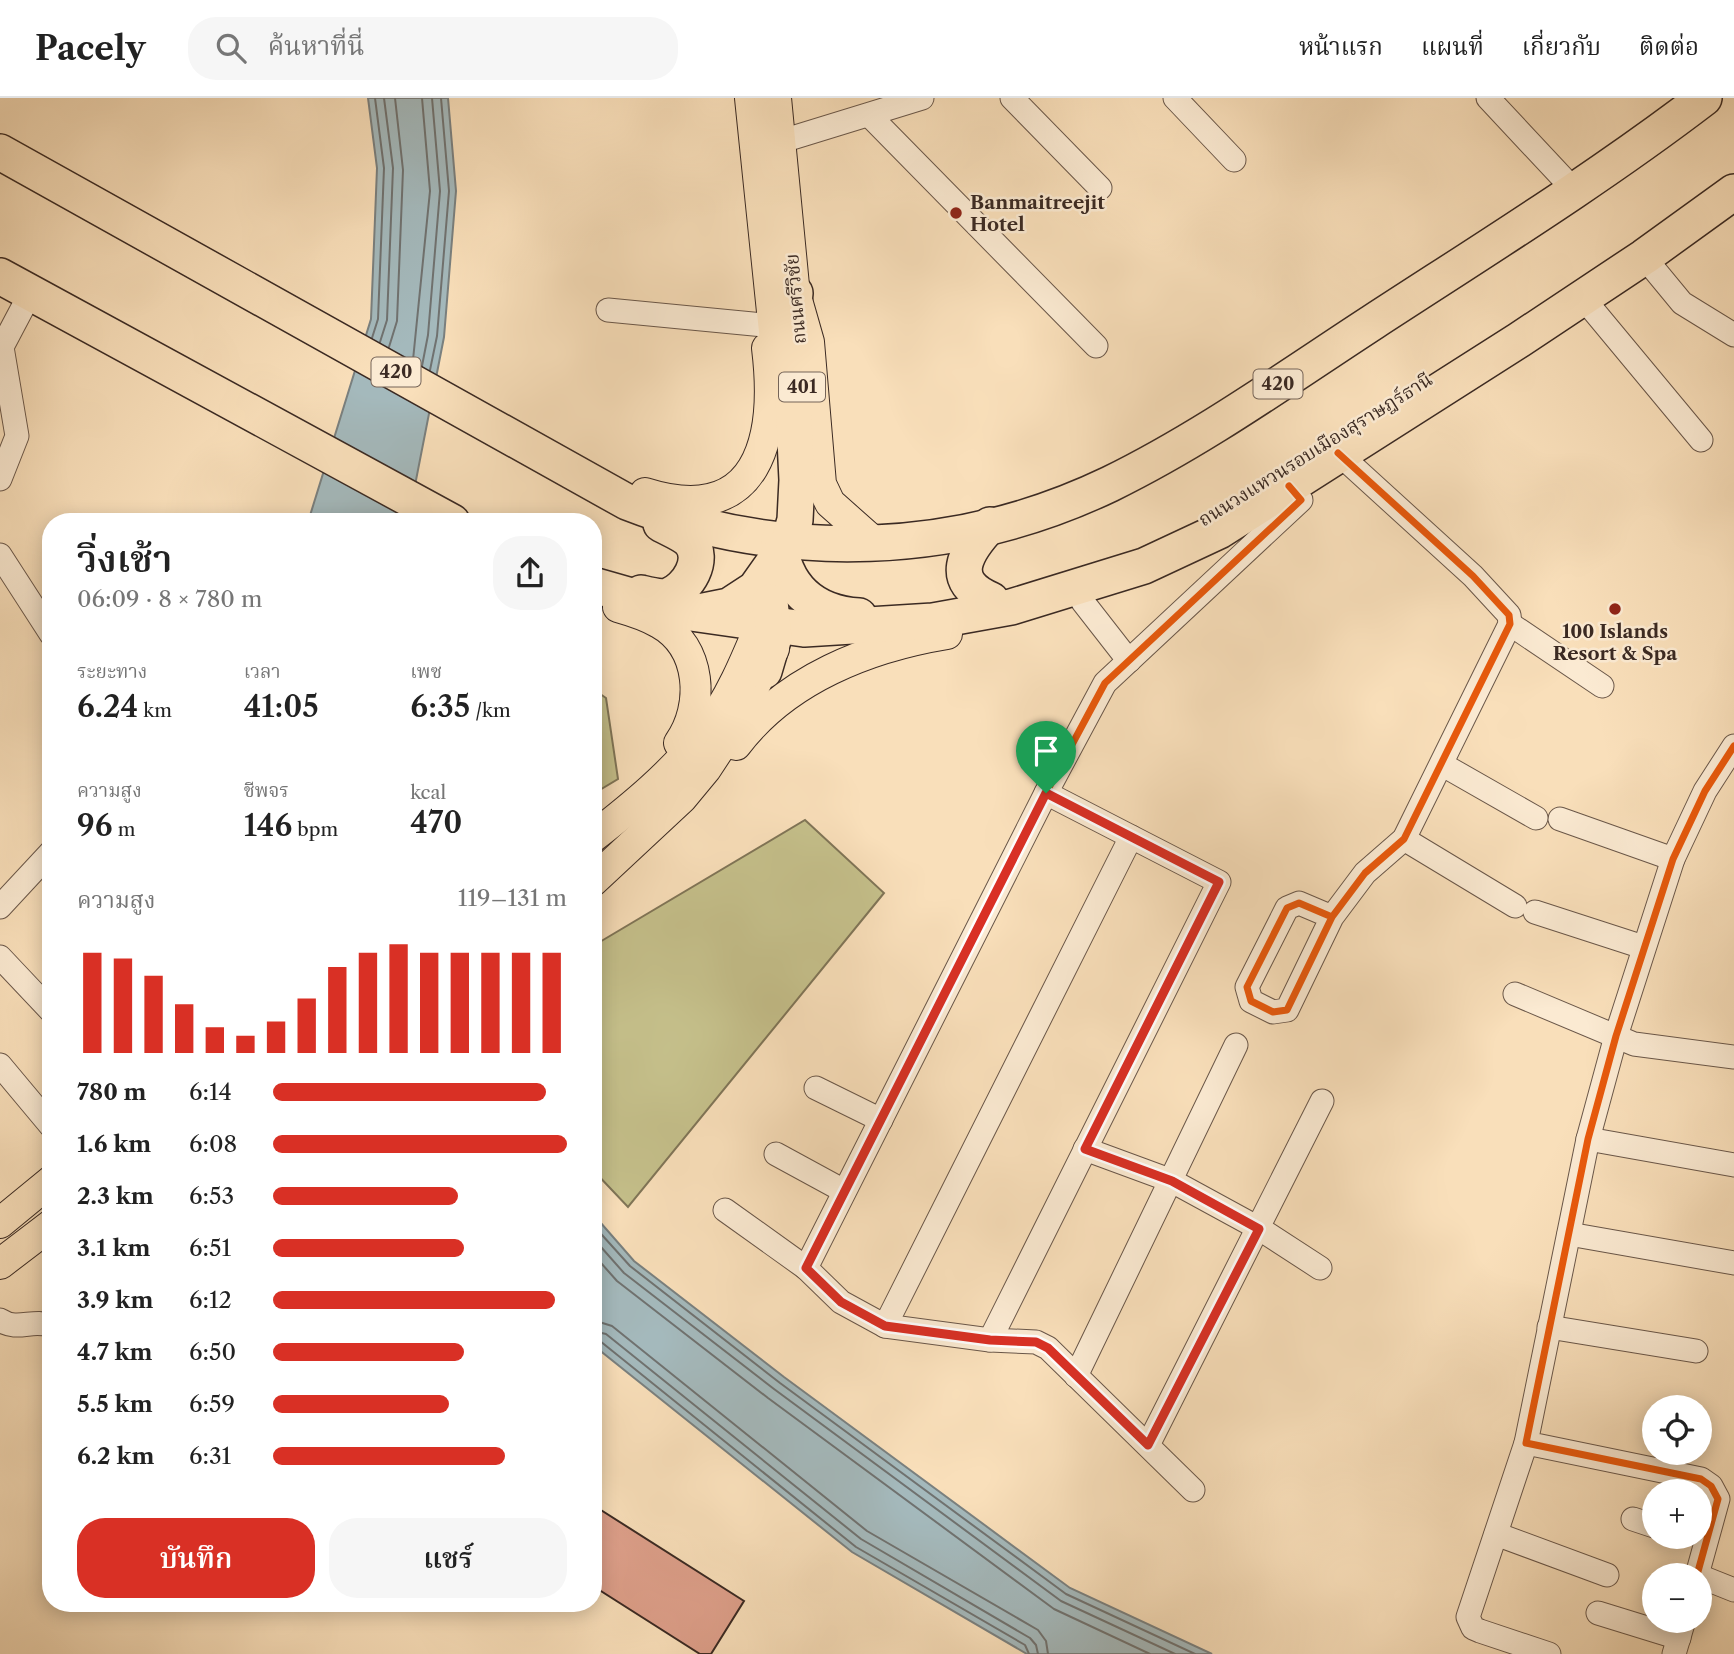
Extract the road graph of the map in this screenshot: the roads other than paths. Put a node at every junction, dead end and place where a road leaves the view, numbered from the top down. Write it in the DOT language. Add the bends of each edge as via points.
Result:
graph roads {
  1 [pos="750,98"];
  2 [pos="776,98"];
  3 [pos="922,98"];
  4 [pos="1012,98"];
  5 [pos="1175,98"];
  6 [pos="1488,98"];
  7 [pos="1704,98"];
  8 [pos="869,115"];
  9 [pos="779,142"];
  10 [pos="0,152"];
  11 [pos="1234,160"];
  12 [pos="1100,188"];
  13 [pos="1576,191"];
  14 [pos="1734,192"];
  15 [pos="776,232"];
  16 [pos="1644,257"];
  17 [pos="0,276"];
  18 [pos="31,292"];
  19 [pos="782,292"];
  20 [pos="1583,298"];
  21 [pos="608,310"];
  22 [pos="764,325"];
  23 [pos="1734,335"];
  24 [pos="1096,346"];
  25 [pos="1701,440"];
  26 [pos="1338,453"];
  27 [pos="544,455"];
  28 [pos="0,479"];
  29 [pos="1289,486"];
  30 [pos="436,513"];
  31 [pos="1236,520"];
  32 [pos="661,524"];
  33 [pos="990,525"];
  34 [pos="875,543"];
  35 [pos="0,555"];
  36 [pos="602,582"];
  37 [pos="779,584"];
  38 [pos="602,588"];
  39 [pos="991,600"];
  40 [pos="602,601"];
  41 [pos="1083,602"];
  42 [pos="42,620"];
  43 [pos="1510,624"];
  44 [pos="1129,661"];
  45 [pos="764,671"];
  46 [pos="1602,686"];
  47 [pos="1734,746"];
  48 [pos="1443,765"];
  49 [pos="1046,793"];
  50 [pos="602,818"];
  51 [pos="1536,818"];
  52 [pos="1560,819"];
  53 [pos="602,830"];
  54 [pos="1131,837"];
  55 [pos="1404,839"];
  56 [pos="1673,859"];
  57 [pos="42,862"];
  58 [pos="602,862"];
  59 [pos="602,864"];
  60 [pos="602,865"];
  61 [pos="0,907"];
  62 [pos="1332,917"];
  63 [pos="1643,947"];
  64 [pos="0,957"];
  65 [pos="1515,994"];
  66 [pos="42,1001"];
  67 [pos="1616,1036"];
  68 [pos="1236,1045"];
  69 [pos="1734,1057"];
  70 [pos="0,1066"];
  71 [pos="816,1088"];
  72 [pos="1322,1101"];
  73 [pos="42,1115"];
  74 [pos="881,1120"];
  75 [pos="1588,1139"];
  76 [pos="1085,1149"];
  77 [pos="776,1154"];
  78 [pos="1734,1165"];
  79 [pos="1172,1181"];
  80 [pos="42,1188"];
  81 [pos="844,1191"];
  82 [pos="725,1210"];
  83 [pos="0,1223"];
  84 [pos="1259,1229"];
  85 [pos="42,1232"];
  86 [pos="1569,1234"];
  87 [pos="1734,1263"];
  88 [pos="0,1264"];
  89 [pos="806,1268"];
  90 [pos="1320,1268"];
  91 [pos="0,1320"];
  92 [pos="42,1323"];
  93 [pos="885,1326"];
  94 [pos="1549,1327"];
  95 [pos="990,1340"];
  96 [pos="1696,1351"];
  97 [pos="1076,1376"];
  98 [pos="1526,1443"];
  99 [pos="1148,1445"];
  100 [pos="1701,1479"];
  101 [pos="1712,1488"];
  102 [pos="1193,1490"];
  103 [pos="1712,1511"];
  104 [pos="1496,1534"];
  105 [pos="1607,1575"];
  106 [pos="1712,1581"];
  107 [pos="1734,1590"];
  108 [pos="1598,1613"];
  109 [pos="1679,1637"];
  110 [pos="1549,1654"];
  1 -- 15 [label="main road, ถนนศรีวิชัย"];
  2 -- 9 [label="main road, ถนนศรีวิชัย"];
  3 -- 8 [label="street"];
  4 -- 12 [label="street"];
  5 -- 11 [label="street"];
  6 -- 13 [label="street"];
  7 -- 13 [label="highway, 420"];
  8 -- 9 [label="street"];
  8 -- 24 [label="street"];
  9 -- 15 [label="main road, ถนนศรีวิชัย"];
  10 -- 27 [label="highway, 420"];
  13 -- 33 [label="highway, 420" via="1211,428 1111,483 1058,506"];
  14 -- 16 [label="highway, ถนนวงแหวนรอบเมืองสุราษฎร์ธานี / 420"];
  15 -- 19 [label="main road, ถนนศรีวิชัย"];
  16 -- 20 [label="highway, ถนนวงแหวนรอบเมืองสุราษฎร์ธานี / 420"];
  16 -- 23 [label="street" via="1682,303"];
  17 -- 18 [label="highway"];
  18 -- 28 [label="street" via="2,347 17,436"];
  18 -- 30 [label="highway"];
  19 -- 22 [label="main road"];
  19 -- 34 [label="main road" via="809,342 821,484 830,503"];
  19 -- 37 [label="highway" via="790,340 797,480 795,520"];
  20 -- 25 [label="street"];
  20 -- 26 [label="highway, ถนนวงแหวนรอบเมืองสุราษฎร์ธานี / 420"];
  21 -- 22 [label="street"];
  22 -- 27 [label="main road" via="770,375 768,432 758,462 739,484 698,501 676,502"];
  26 -- 29 [label="highway, ถนนวงแหวนรอบเมืองสุราษฎร์ธานี / 420"];
  26 -- 43 [label="street" via="1473,576 1508,615"];
  27 -- 32 [label="highway" via="575,485 612,506"];
  27 -- 37 [label="highway, 420" via="627,502 679,522"];
  29 -- 31 [label="highway, ถนนวงแหวนรอบเมืองสุราษฎร์ธานี / 420"];
  29 -- 44 [label="street" via="1301,500"];
  31 -- 37 [label="highway, ถนนวงแหวนรอบเมืองสุราษฎร์ธานี / 420" via="1144,566 1012,607 933,621 804,629"];
  31 -- 39 [label="highway" via="1116,565"];
  31 -- 41 [label="main road" via="1200,551"];
  32 -- 36 [label="highway" via="694,547 696,561 684,586 667,596 652,596"];
  32 -- 37 [label="highway" via="740,545"];
  33 -- 34 [label="highway, 420" via="962,533"];
  33 -- 39 [label="highway" via="967,554 964,566 975,593"];
  34 -- 37 [label="highway"];
  34 -- 37 [label="highway, 420" via="827,545"];
  35 -- 42 [label="street"];
  37 -- 38 [label="highway, 420" via="691,613"];
  37 -- 39 [label="highway" via="828,612 856,616 926,614"];
  37 -- 45 [label="highway" via="774,637"];
  37 -- 53 [label="main road" via="704,733 636,804"];
  37 -- 58 [label="main road" via="730,713 695,762 641,814"];
  40 -- 50 [label="main road" via="661,624 676,638 688,655 698,695 690,728 667,760 624,803"];
  41 -- 44 [label="street"];
  41 -- 60 [label="main road" via="906,640 822,674 756,722 694,801"];
  43 -- 46 [label="street"];
  43 -- 48 [label="street"];
  44 -- 49 [label="street" via="1105,684"];
  45 -- 59 [label="main road" via="706,769 682,798"];
  47 -- 56 [label="street" via="1705,791"];
  48 -- 51 [label="street"];
  48 -- 55 [label="street"];
  49 -- 54 [label="street"];
  49 -- 74 [label="street"];
  52 -- 56 [label="street"];
  54 -- 76 [label="street" via="1219,882"];
  54 -- 93 [label="street"];
  55 -- 62 [label="street" via="1365,873"];
  55 -- 63 [label="street" via="1525,909"];
  56 -- 63 [label="street"];
  57 -- 61 [label="street"];
  62 -- 62 [label="street" via="1298,903 1287,908 1247,987 1251,1001 1273,1012 1287,1010"];
  63 -- 67 [label="street"];
  64 -- 66 [label="street"];
  65 -- 67 [label="street"];
  67 -- 69 [label="street" via="1634,1044"];
  67 -- 75 [label="street"];
  68 -- 79 [label="street"];
  70 -- 73 [label="street"];
  71 -- 74 [label="street"];
  72 -- 84 [label="street"];
  74 -- 81 [label="street"];
  75 -- 78 [label="street"];
  75 -- 86 [label="street"];
  76 -- 79 [label="street"];
  76 -- 95 [label="street"];
  77 -- 81 [label="street"];
  79 -- 84 [label="street"];
  79 -- 97 [label="street"];
  80 -- 83 [label="main road"];
  81 -- 89 [label="street"];
  82 -- 89 [label="street"];
  84 -- 90 [label="street"];
  84 -- 99 [label="street"];
  85 -- 88 [label="main road"];
  86 -- 87 [label="street"];
  86 -- 94 [label="street"];
  89 -- 93 [label="street" via="841,1302"];
  91 -- 92 [label="street" via="16,1327"];
  93 -- 95 [label="street"];
  94 -- 96 [label="street"];
  94 -- 98 [label="street"];
  95 -- 97 [label="street" via="1036,1342"];
  97 -- 99 [label="street"];
  98 -- 100 [label="street"];
  98 -- 104 [label="street"];
  99 -- 102 [label="street"];
  101 -- 103 [label="street" via="1718,1499"];
  104 -- 105 [label="street"];
  104 -- 110 [label="street" via="1469,1623"];
  106 -- 107 [label="street"];
  108 -- 109 [label="street"];
}
